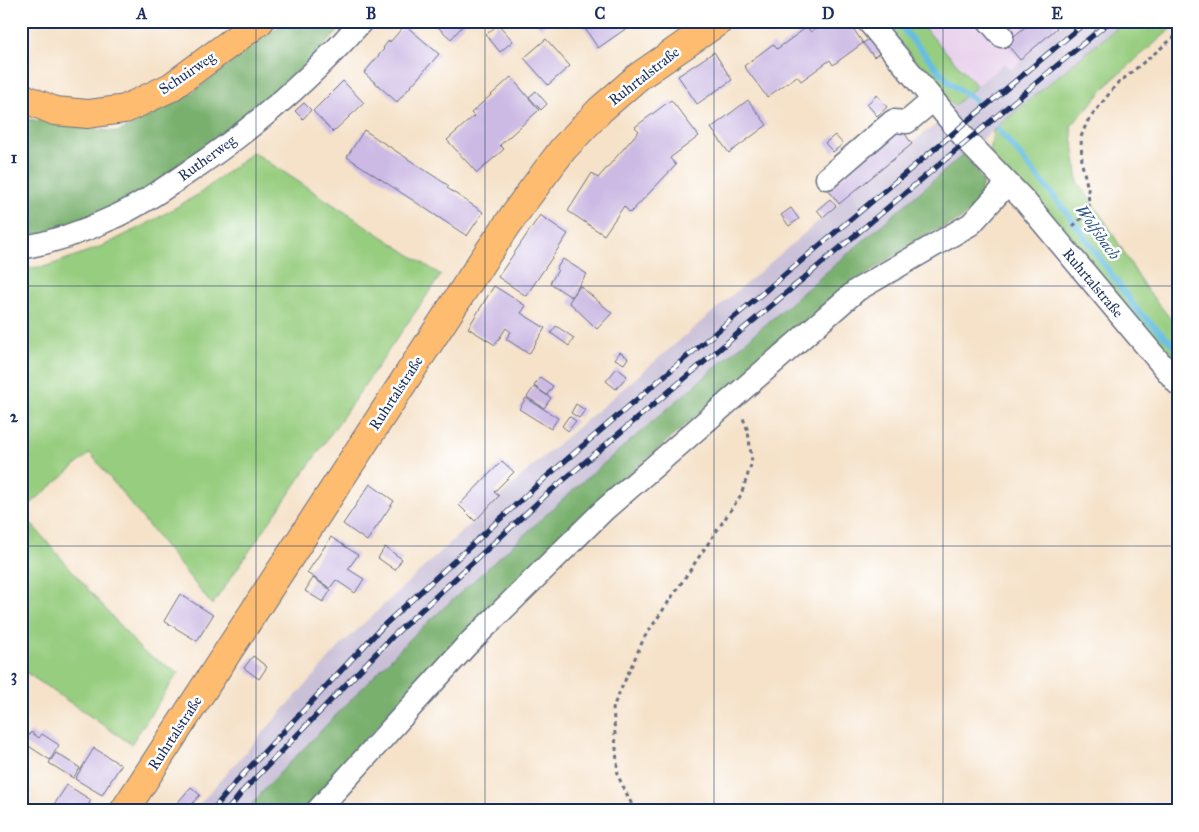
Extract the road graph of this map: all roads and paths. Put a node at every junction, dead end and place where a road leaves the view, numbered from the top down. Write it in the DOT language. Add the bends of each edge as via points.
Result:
graph roads {
  1 [pos="260,21"];
  2 [pos="362,21"];
  3 [pos="718,21"];
  4 [pos="868,21"];
  5 [pos="1178,34"];
  6 [pos="21,96"];
  7 [pos="934,100"];
  8 [pos="827,178"];
  9 [pos="1007,184"];
  10 [pos="1069,230"];
  11 [pos="21,248"];
  12 [pos="1178,384"];
  13 [pos="733,397"];
  14 [pos="124,811"];
  15 [pos="316,811"];
  16 [pos="634,811"];
  1 -- 6 [label="main road, Schuirweg" via="171,87 125,109 88,114 55,110"];
  2 -- 11 [label="street, Rutherweg" via="336,51 272,110 166,187 113,218 49,242"];
  3 -- 14 [label="main road, Ruhrtalstraße" via="638,77 563,148 483,260"];
  4 -- 7 [label="street, Ruhrtalstraße"];
  5 -- 10 [label="path" via="1116,85 1087,122 1081,137 1089,206 1085,215"];
  7 -- 8 [label="street" via="907,122 893,121"];
  7 -- 9 [label="street, Ruhrtalstraße"];
  9 -- 12 [label="street, Ruhrtalstraße" via="1024,200"];
  9 -- 13 [label="street" via="971,224 857,290"];
  13 -- 15 [label="street" via="604,510 466,646"];
  13 -- 16 [label="path" via="748,431 752,462 741,495 644,638 614,707 618,776"];
}
